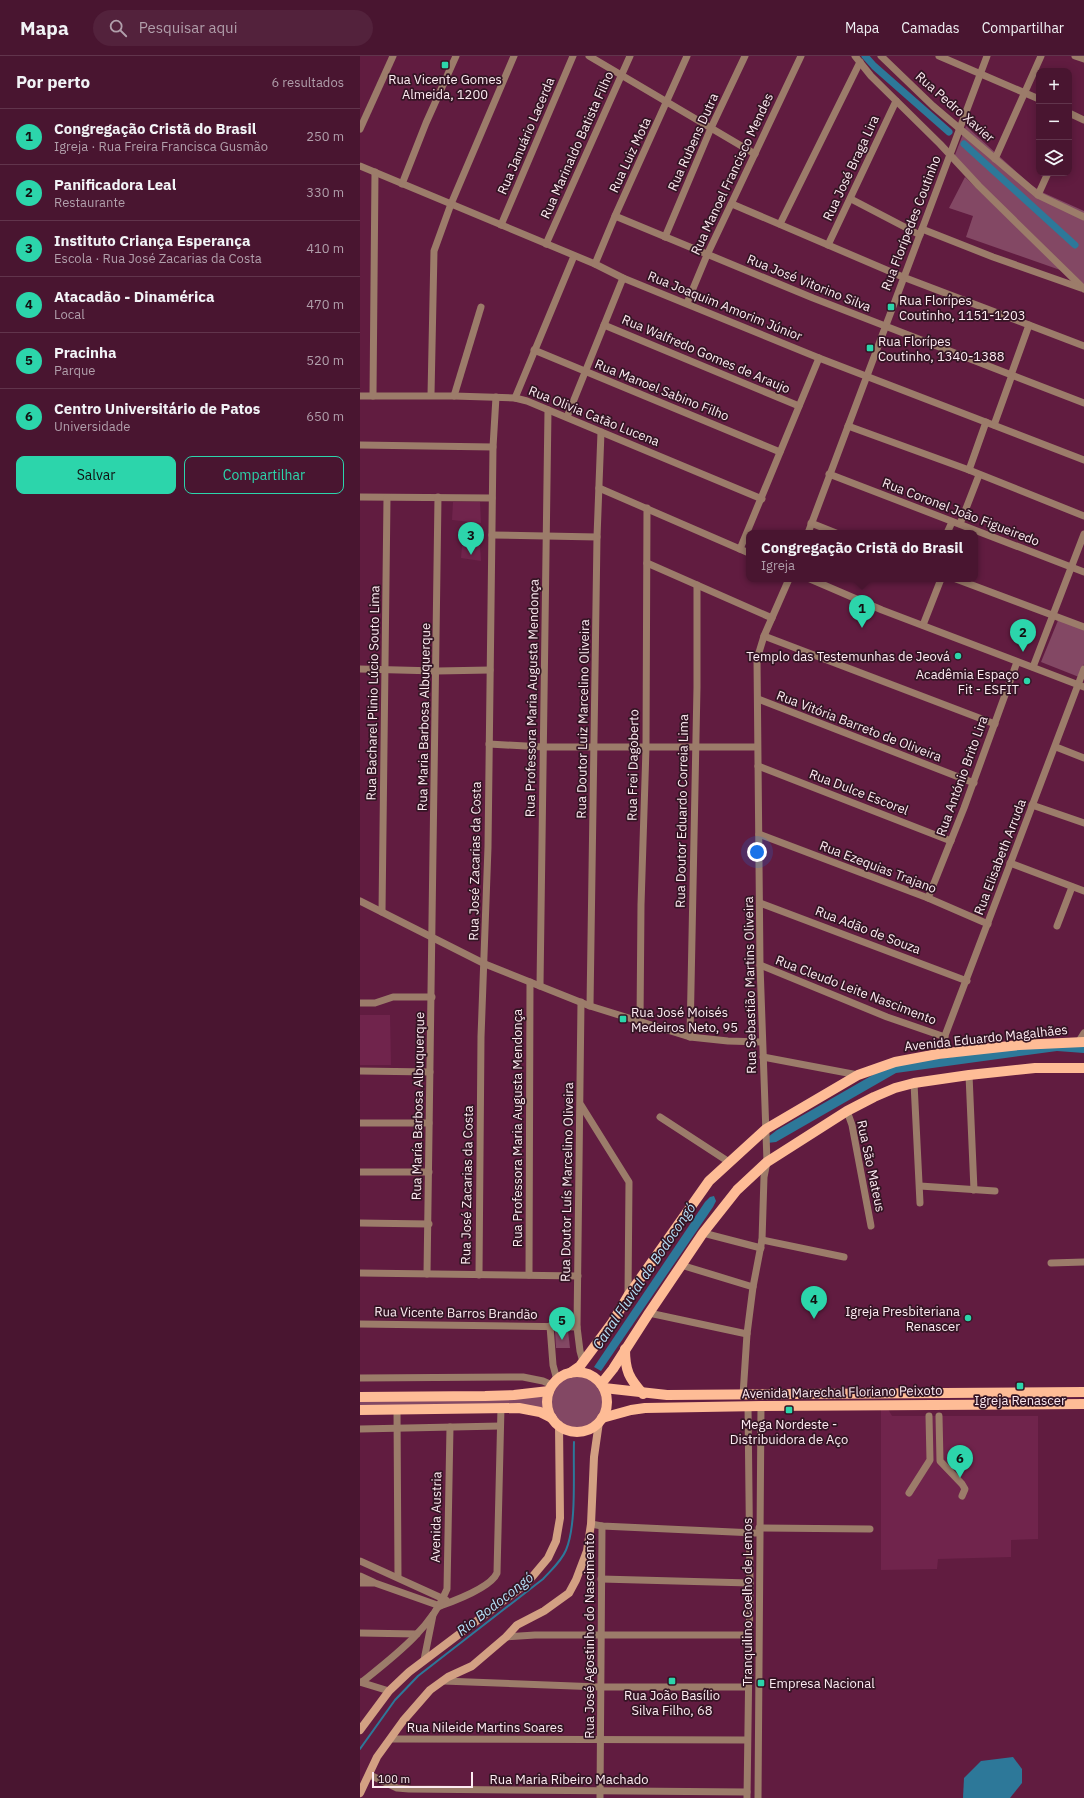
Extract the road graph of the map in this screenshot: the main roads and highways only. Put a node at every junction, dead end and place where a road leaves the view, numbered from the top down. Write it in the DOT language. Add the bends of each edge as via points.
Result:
graph roads {
  1 [pos="1082,1039"];
  2 [pos="1084,1068"];
  3 [pos="625,1349"];
  4 [pos="570,1373"];
  5 [pos="553,1385"];
  6 [pos="602,1386"];
  7 [pos="1084,1392"];
  8 [pos="643,1394"];
  9 [pos="360,1397"];
  10 [pos="1084,1404"];
  11 [pos="360,1410"];
  12 [pos="600,1420"];
  13 [pos="556,1422"];
  1 -- 4 [label="main road, Avenida Eduardo Magalhães" via="938,1054 894,1062 858,1075 766,1129 709,1181 628,1296 612,1323 583,1362"];
  2 -- 3 [label="main road" via="1035,1068 914,1083 874,1097 846,1111 766,1162 737,1190 703,1233"];
  3 -- 6 [label="main road"];
  3 -- 8 [label="main road" via="627,1372 631,1381"];
  4 -- 5 [label="main road"];
  4 -- 6 [label="main road" via="587,1374"];
  5 -- 9 [label="main road" via="514,1395"];
  5 -- 13 [label="main road" via="547,1400 548,1410"];
  6 -- 8 [label="main road, Avenida Marechal Floriano Peixoto"];
  6 -- 12 [label="main road" via="607,1403"];
  7 -- 8 [label="main road, Avenida Marechal Floriano Peixoto"];
  10 -- 12 [label="main road, Avenida Marechal Floriano Peixoto" via="646,1408"];
  11 -- 13 [label="main road" via="501,1407 530,1409"];
  12 -- 13 [label="main road" via="587,1430 577,1432 568,1430"];
}
